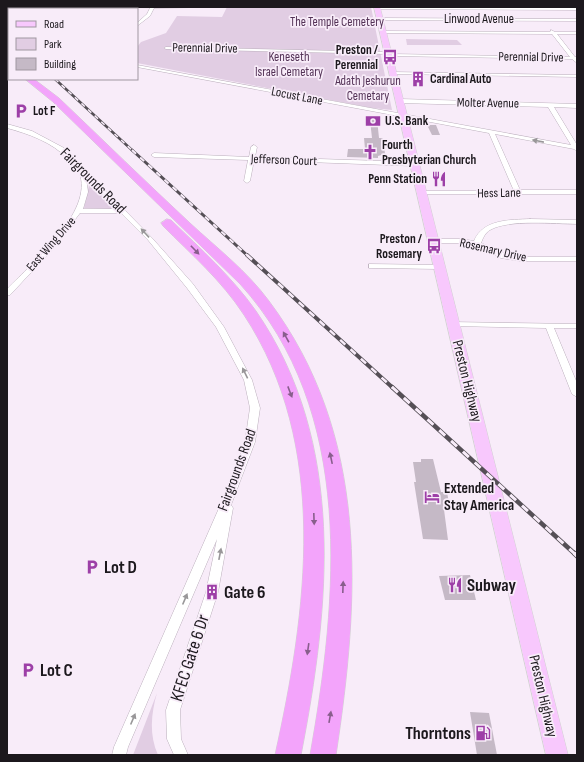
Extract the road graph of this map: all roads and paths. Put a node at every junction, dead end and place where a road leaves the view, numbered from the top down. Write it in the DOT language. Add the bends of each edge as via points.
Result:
graph roads {
  1 [pos="28,7"];
  2 [pos="219,7"];
  3 [pos="68,8"];
  4 [pos="152,8"];
  5 [pos="378,8"];
  6 [pos="404,8"];
  7 [pos="439,8"];
  8 [pos="485,8"];
  9 [pos="533,8"];
  10 [pos="577,9"];
  11 [pos="380,19"];
  12 [pos="450,19"];
  13 [pos="542,20"];
  14 [pos="577,20"];
  15 [pos="139,21"];
  16 [pos="384,32"];
  17 [pos="555,33"];
  18 [pos="577,33"];
  19 [pos="166,48"];
  20 [pos="389,54"];
  21 [pos="576,59"];
  22 [pos="138,66"];
  23 [pos="394,73"];
  24 [pos="577,76"];
  25 [pos="16,80"];
  26 [pos="30,80"];
  27 [pos="400,101"];
  28 [pos="550,105"];
  29 [pos="577,106"];
  30 [pos="403,116"];
  31 [pos="7,126"];
  32 [pos="491,132"];
  33 [pos="254,147"];
  34 [pos="576,149"];
  35 [pos="154,154"];
  36 [pos="251,158"];
  37 [pos="415,164"];
  38 [pos="78,166"];
  39 [pos="247,181"];
  40 [pos="518,192"];
  41 [pos="577,192"];
  42 [pos="421,193"];
  43 [pos="78,211"];
  44 [pos="124,211"];
  45 [pos="577,222"];
  46 [pos="433,241"];
  47 [pos="477,244"];
  48 [pos="577,259"];
  49 [pos="372,266"];
  50 [pos="439,267"];
  51 [pos="7,293"];
  52 [pos="453,324"];
  53 [pos="549,326"];
  54 [pos="577,326"];
  55 [pos="577,394"];
  56 [pos="232,490"];
  57 [pos="119,755"];
  58 [pos="181,755"];
  59 [pos="288,755"];
  60 [pos="323,755"];
  61 [pos="557,755"];
  1 -- 3 [label="street"];
  2 -- 4 [label="street"];
  3 -- 4 [label="street"];
  4 -- 15 [label="street" via="149,15"];
  5 -- 6 [label="street"];
  5 -- 11 [label="main road, Preston Highway"];
  6 -- 7 [label="street"];
  7 -- 8 [label="street"];
  7 -- 12 [label="street"];
  8 -- 9 [label="street"];
  9 -- 10 [label="street"];
  9 -- 13 [label="street"];
  11 -- 12 [label="street, Linwood Avenue"];
  11 -- 16 [label="main road, Preston Highway"];
  12 -- 13 [label="street, Linwood Avenue"];
  13 -- 14 [label="street, Linwood Avenue"];
  13 -- 17 [label="street"];
  16 -- 17 [label="street"];
  16 -- 20 [label="main road, Preston Highway"];
  17 -- 18 [label="street"];
  17 -- 21 [label="street"];
  19 -- 20 [label="street, Perennial Drive"];
  20 -- 21 [label="street, Perennial Drive"];
  20 -- 23 [label="main road, Preston Highway"];
  22 -- 30 [label="street, Locust Lane"];
  23 -- 24 [label="street"];
  23 -- 27 [label="main road, Preston Highway"];
  25 -- 59 [label="highway, one-way" via="44,101 219,275 258,326 285,378 304,441 313,505 315,547 309,646 300,704"];
  60 -- 26 [label="highway, one-way" via="334,693 340,636 342,538 332,462 320,416 305,374 280,325 235,271 56,100"];
  27 -- 28 [label="street, Molter Avenue"];
  27 -- 30 [label="main road, Preston Highway"];
  28 -- 29 [label="street, Molter Avenue"];
  28 -- 34 [label="street"];
  30 -- 32 [label="street, Locust Lane"];
  30 -- 37 [label="main road, Preston Highway"];
  31 -- 38 [label="street, Fairgrounds Road" via="30,132 49,141 68,154"];
  34 -- 32 [label="street, Locust Lane, one-way"];
  32 -- 40 [label="street"];
  33 -- 36 [label="street"];
  35 -- 36 [label="street, Jefferson Court"];
  36 -- 37 [label="street, Jefferson Court" via="332,164"];
  36 -- 39 [label="street"];
  37 -- 42 [label="main road, Preston Highway"];
  38 -- 43 [label="street, East Wing Drive" via="84,187 83,201"];
  38 -- 44 [label="street, Fairgrounds Road"];
  40 -- 41 [label="street, Hess Lane"];
  40 -- 42 [label="street, Hess Lane"];
  42 -- 46 [label="main road, Preston Highway"];
  43 -- 44 [label="street"];
  43 -- 51 [label="street, East Wing Drive"];
  56 -- 44 [label="street, Fairgrounds Road, one-way" via="253,429 255,408 248,380 220,327 194,292"];
  45 -- 47 [label="street" via="498,225 484,232"];
  46 -- 47 [label="street, Rosemary Drive"];
  46 -- 50 [label="main road, Preston Highway"];
  47 -- 48 [label="street, Rosemary Drive" via="504,256 520,259"];
  49 -- 50 [label="street"];
  50 -- 52 [label="main road, Preston Highway"];
  52 -- 53 [label="street"];
  52 -- 61 [label="main road, Preston Highway"];
  53 -- 54 [label="street"];
  53 -- 55 [label="street"];
  57 -- 56 [label="street, Fairgrounds Road, one-way"];
  58 -- 56 [label="street, KFEC Gate 6 Dr, one-way" via="174,738 173,710 212,592"];
}
